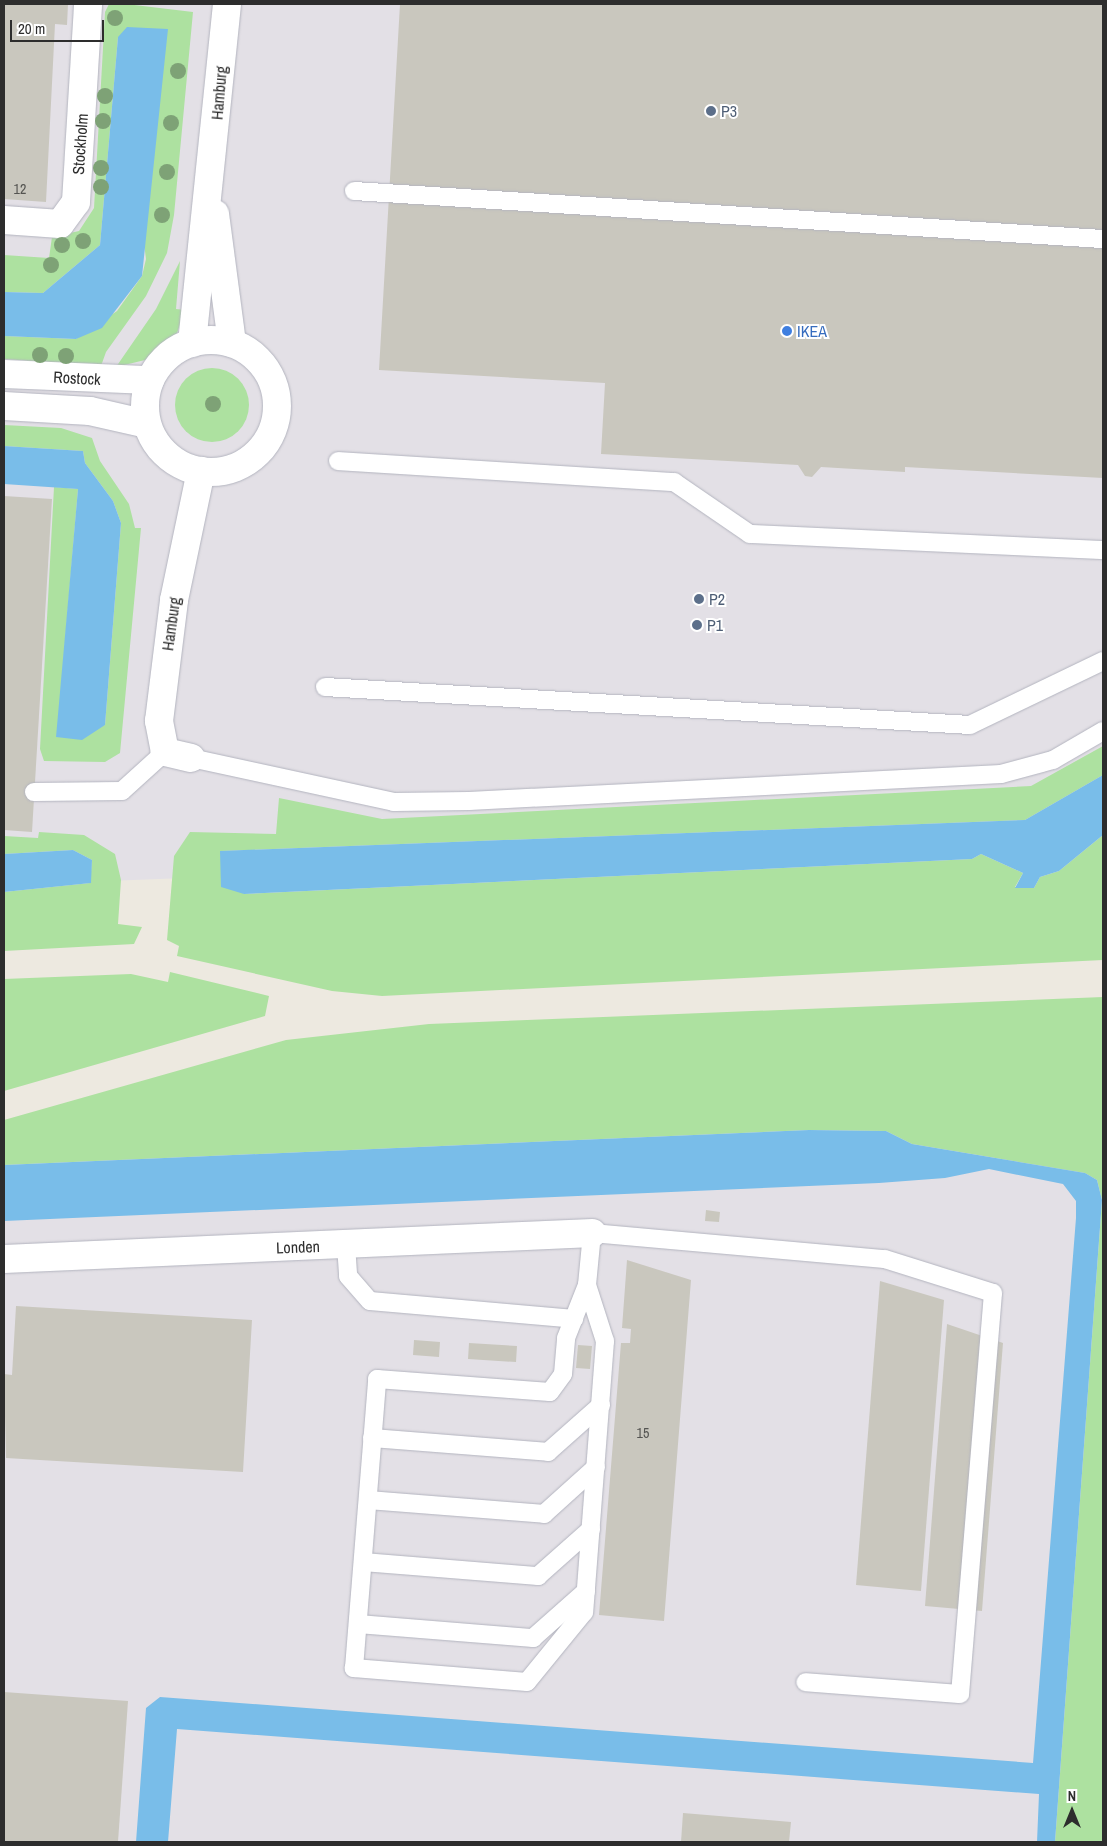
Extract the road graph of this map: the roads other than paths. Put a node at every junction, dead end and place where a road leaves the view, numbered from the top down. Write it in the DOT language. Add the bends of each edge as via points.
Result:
graph roads {
  1 [pos="88,4"];
  2 [pos="227,4"];
  3 [pos="210,183"];
  4 [pos="354,191"];
  5 [pos="4,220"];
  6 [pos="1103,238"];
  7 [pos="192,343"];
  8 [pos="232,343"];
  9 [pos="4,374"];
  10 [pos="150,380"];
  11 [pos="4,406"];
  12 [pos="147,424"];
  13 [pos="338,461"];
  14 [pos="201,471"];
  15 [pos="1103,550"];
  16 [pos="1103,661"];
  17 [pos="325,687"];
  18 [pos="1103,731"];
  19 [pos="165,752"];
  20 [pos="191,758"];
  21 [pos="34,792"];
  22 [pos="592,1233"];
  23 [pos="346,1245"];
  24 [pos="4,1259"];
  25 [pos="587,1285"];
  26 [pos="574,1318"];
  27 [pos="601,1405"];
  28 [pos="372,1438"];
  29 [pos="596,1467"];
  30 [pos="368,1500"];
  31 [pos="591,1529"];
  32 [pos="363,1562"];
  33 [pos="586,1591"];
  34 [pos="358,1624"];
  35 [pos="805,1682"];
  1 -- 5 [label="street, Stockholm" via="76,202 60,224"];
  2 -- 3 [label="street, Hamburg"];
  3 -- 7 [label="street, Hamburg"];
  3 -- 8 [label="street, Hamburg"];
  4 -- 6 [label="lane"];
  7 -- 8 [label="street"];
  7 -- 10 [label="street" via="166,357"];
  8 -- 14 [label="street" via="251,353 271,378 277,399 275,421 266,441 252,457 233,468"];
  9 -- 10 [label="street, Rostock"];
  10 -- 12 [label="street" via="145,402"];
  11 -- 12 [label="street, Rostock" via="90,412"];
  12 -- 14 [label="street" via="167,455"];
  13 -- 15 [label="lane" via="674,482 750,534"];
  14 -- 19 [label="street, Hamburg" via="174,600 159,721"];
  16 -- 17 [label="lane" via="970,725"];
  18 -- 20 [label="lane" via="1053,760 1001,774 470,801 394,802"];
  19 -- 20 [label="street"];
  19 -- 21 [label="lane" via="122,791"];
  22 -- 23 [label="street, Londen"];
  22 -- 25 [label="lane"];
  22 -- 35 [label="lane" via="886,1259 993,1293 960,1694"];
  23 -- 24 [label="street, Londen"];
  23 -- 26 [label="lane" via="348,1276 370,1301"];
  25 -- 26 [label="lane"];
  25 -- 27 [label="lane" via="605,1341"];
  26 -- 28 [label="lane" via="566,1338 563,1374 550,1392 377,1379"];
  27 -- 28 [label="lane" via="548,1452"];
  27 -- 29 [label="lane"];
  28 -- 30 [label="lane"];
  29 -- 30 [label="lane" via="544,1514"];
  29 -- 31 [label="lane"];
  30 -- 32 [label="lane"];
  31 -- 32 [label="lane" via="538,1576"];
  31 -- 33 [label="lane"];
  32 -- 34 [label="lane"];
  33 -- 34 [label="lane" via="534,1638"];
  33 -- 34 [label="lane" via="584,1612 527,1682 354,1668"];
}
